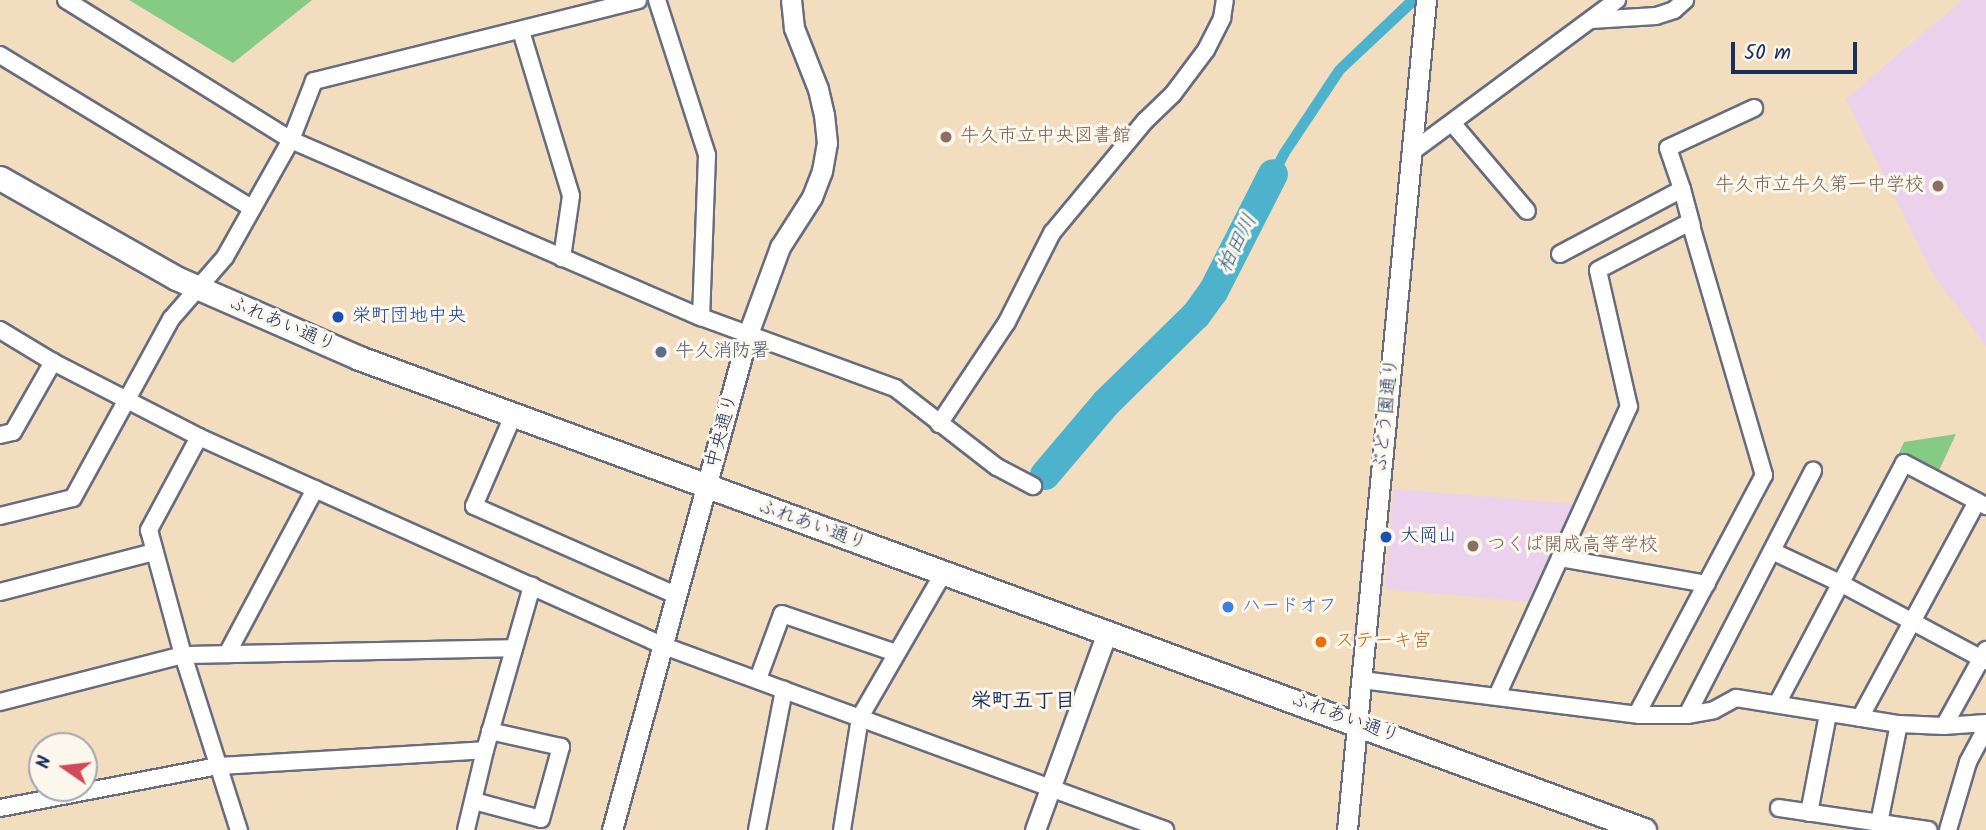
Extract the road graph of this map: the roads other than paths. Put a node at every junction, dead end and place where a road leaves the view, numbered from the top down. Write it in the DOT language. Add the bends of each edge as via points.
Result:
graph roads {
  1 [pos="66,0"];
  2 [pos="638,0"];
  3 [pos="657,0"];
  4 [pos="791,0"];
  5 [pos="1225,0"];
  6 [pos="1426,0"];
  7 [pos="1617,0"];
  8 [pos="1685,0"];
  9 [pos="1591,20"];
  10 [pos="521,31"];
  11 [pos="0,55"];
  12 [pos="1754,108"];
  13 [pos="1453,124"];
  14 [pos="291,140"];
  15 [pos="1413,151"];
  16 [pos="0,178"];
  17 [pos="1682,189"];
  18 [pos="252,208"];
  19 [pos="1527,211"];
  20 [pos="1692,226"];
  21 [pos="1559,254"];
  22 [pos="562,258"];
  23 [pos="199,289"];
  24 [pos="701,317"];
  25 [pos="0,330"];
  26 [pos="748,334"];
  27 [pos="53,362"];
  28 [pos="126,400"];
  29 [pos="513,416"];
  30 [pos="939,424"];
  31 [pos="0,435"];
  32 [pos="199,437"];
  33 [pos="1813,471"];
  34 [pos="1033,486"];
  35 [pos="708,487"];
  36 [pos="315,489"];
  37 [pos="1981,504"];
  38 [pos="0,516"];
  39 [pos="1772,551"];
  40 [pos="153,552"];
  41 [pos="1560,558"];
  42 [pos="943,574"];
  43 [pos="1840,583"];
  44 [pos="1707,584"];
  45 [pos="532,586"];
  46 [pos="0,592"];
  47 [pos="678,596"];
  48 [pos="1914,622"];
  49 [pos="1107,632"];
  50 [pos="664,646"];
  51 [pos="514,648"];
  52 [pos="896,653"];
  53 [pos="228,654"];
  54 [pos="183,655"];
  55 [pos="1985,656"];
  56 [pos="758,679"];
  57 [pos="1363,680"];
  58 [pos="784,690"];
  59 [pos="1497,696"];
  60 [pos="0,702"];
  61 [pos="1779,702"];
  62 [pos="1828,714"];
  63 [pos="1637,715"];
  64 [pos="1687,715"];
  65 [pos="860,717"];
  66 [pos="1860,718"];
  67 [pos="1358,723"];
  68 [pos="1986,723"];
  69 [pos="1899,724"];
  70 [pos="1944,726"];
  71 [pos="1986,728"];
  72 [pos="490,731"];
  73 [pos="485,750"];
  74 [pos="219,766"];
  75 [pos="1051,788"];
  76 [pos="474,801"];
  77 [pos="0,808"];
  78 [pos="1779,808"];
  79 [pos="1810,813"];
  80 [pos="1879,823"];
  81 [pos="239,830"];
  82 [pos="466,830"];
  83 [pos="612,830"];
  84 [pos="757,830"];
  85 [pos="842,830"];
  86 [pos="1035,830"];
  87 [pos="1165,830"];
  88 [pos="1347,830"];
  89 [pos="1644,830"];
  90 [pos="1928,830"];
  91 [pos="1948,830"];
  1 -- 14 [label="street"];
  2 -- 10 [label="street"];
  3 -- 24 [label="street" via="707,155"];
  4 -- 26 [label="street, 中央通り" via="802,54 818,89 827,143 812,197 780,247"];
  5 -- 30 [label="street" via="1222,18 1206,50 1052,233 1007,322"];
  6 -- 15 [label="street, ぶどう園通り"];
  7 -- 9 [label="street"];
  8 -- 9 [label="street" via="1656,16"];
  9 -- 13 [label="street"];
  10 -- 14 [label="street" via="314,81"];
  10 -- 22 [label="street" via="571,196"];
  11 -- 18 [label="street"];
  12 -- 17 [label="street" via="1668,148"];
  13 -- 15 [label="street"];
  13 -- 19 [label="street"];
  14 -- 18 [label="street"];
  14 -- 22 [label="street"];
  15 -- 57 [label="street, ぶどう園通り"];
  16 -- 23 [label="main road, ふれあい通り"];
  17 -- 20 [label="street"];
  17 -- 21 [label="street"];
  18 -- 23 [label="street" via="225,257"];
  20 -- 41 [label="street" via="1690,222 1598,270 1629,407"];
  20 -- 44 [label="street" via="1764,475"];
  22 -- 24 [label="street"];
  23 -- 28 [label="street" via="171,319"];
  23 -- 29 [label="main road, ふれあい通り" via="359,358"];
  24 -- 26 [label="street"];
  25 -- 27 [label="street"];
  26 -- 30 [label="street" via="895,388"];
  26 -- 35 [label="street, 中央通り"];
  27 -- 28 [label="street"];
  27 -- 31 [label="street" via="13,432"];
  28 -- 32 [label="street"];
  28 -- 38 [label="street" via="73,498"];
  29 -- 35 [label="main road, ふれあい通り"];
  29 -- 47 [label="street" via="474,506"];
  30 -- 34 [label="street" via="997,467"];
  32 -- 36 [label="street"];
  32 -- 40 [label="street" via="149,530"];
  33 -- 39 [label="street"];
  35 -- 42 [label="main road, ふれあい通り"];
  35 -- 47 [label="street, 中央通り"];
  36 -- 45 [label="street"];
  36 -- 53 [label="street"];
  37 -- 43 [label="street" via="1904,463"];
  37 -- 48 [label="street"];
  39 -- 43 [label="street"];
  39 -- 64 [label="street"];
  40 -- 46 [label="street"];
  40 -- 54 [label="street"];
  41 -- 44 [label="street"];
  41 -- 59 [label="street"];
  42 -- 49 [label="main road, ふれあい通り"];
  42 -- 52 [label="street"];
  43 -- 48 [label="street"];
  43 -- 61 [label="street"];
  44 -- 63 [label="street"];
  45 -- 50 [label="street"];
  45 -- 51 [label="street"];
  47 -- 50 [label="street, 中央通り"];
  48 -- 55 [label="street"];
  48 -- 66 [label="street"];
  49 -- 67 [label="main road, ふれあい通り"];
  49 -- 75 [label="street"];
  50 -- 56 [label="street"];
  50 -- 83 [label="street, 中央通り"];
  51 -- 53 [label="street"];
  51 -- 72 [label="street"];
  52 -- 56 [label="street" via="782,614"];
  52 -- 65 [label="street"];
  53 -- 54 [label="street"];
  54 -- 60 [label="street"];
  54 -- 74 [label="street"];
  55 -- 70 [label="street"];
  56 -- 58 [label="street"];
  57 -- 59 [label="street"];
  57 -- 67 [label="street, ぶどう園通り"];
  58 -- 65 [label="street"];
  58 -- 84 [label="street"];
  59 -- 63 [label="street"];
  61 -- 62 [label="street"];
  61 -- 64 [label="street" via="1736,698 1714,710"];
  62 -- 66 [label="street"];
  62 -- 79 [label="street"];
  63 -- 64 [label="street"];
  65 -- 75 [label="street"];
  65 -- 85 [label="street"];
  66 -- 69 [label="street"];
  67 -- 88 [label="street, ぶどう園通り"];
  67 -- 89 [label="main road, ふれあい通り"];
  68 -- 70 [label="street"];
  69 -- 70 [label="street"];
  69 -- 80 [label="street"];
  71 -- 91 [label="street" via="1968,762"];
  72 -- 73 [label="street"];
  72 -- 76 [label="street" via="561,747 541,819"];
  73 -- 74 [label="street"];
  73 -- 76 [label="street"];
  74 -- 77 [label="street"];
  74 -- 81 [label="street"];
  75 -- 86 [label="street"];
  75 -- 87 [label="street"];
  76 -- 82 [label="street"];
  78 -- 79 [label="street"];
  79 -- 80 [label="street"];
  80 -- 90 [label="street"];
}
